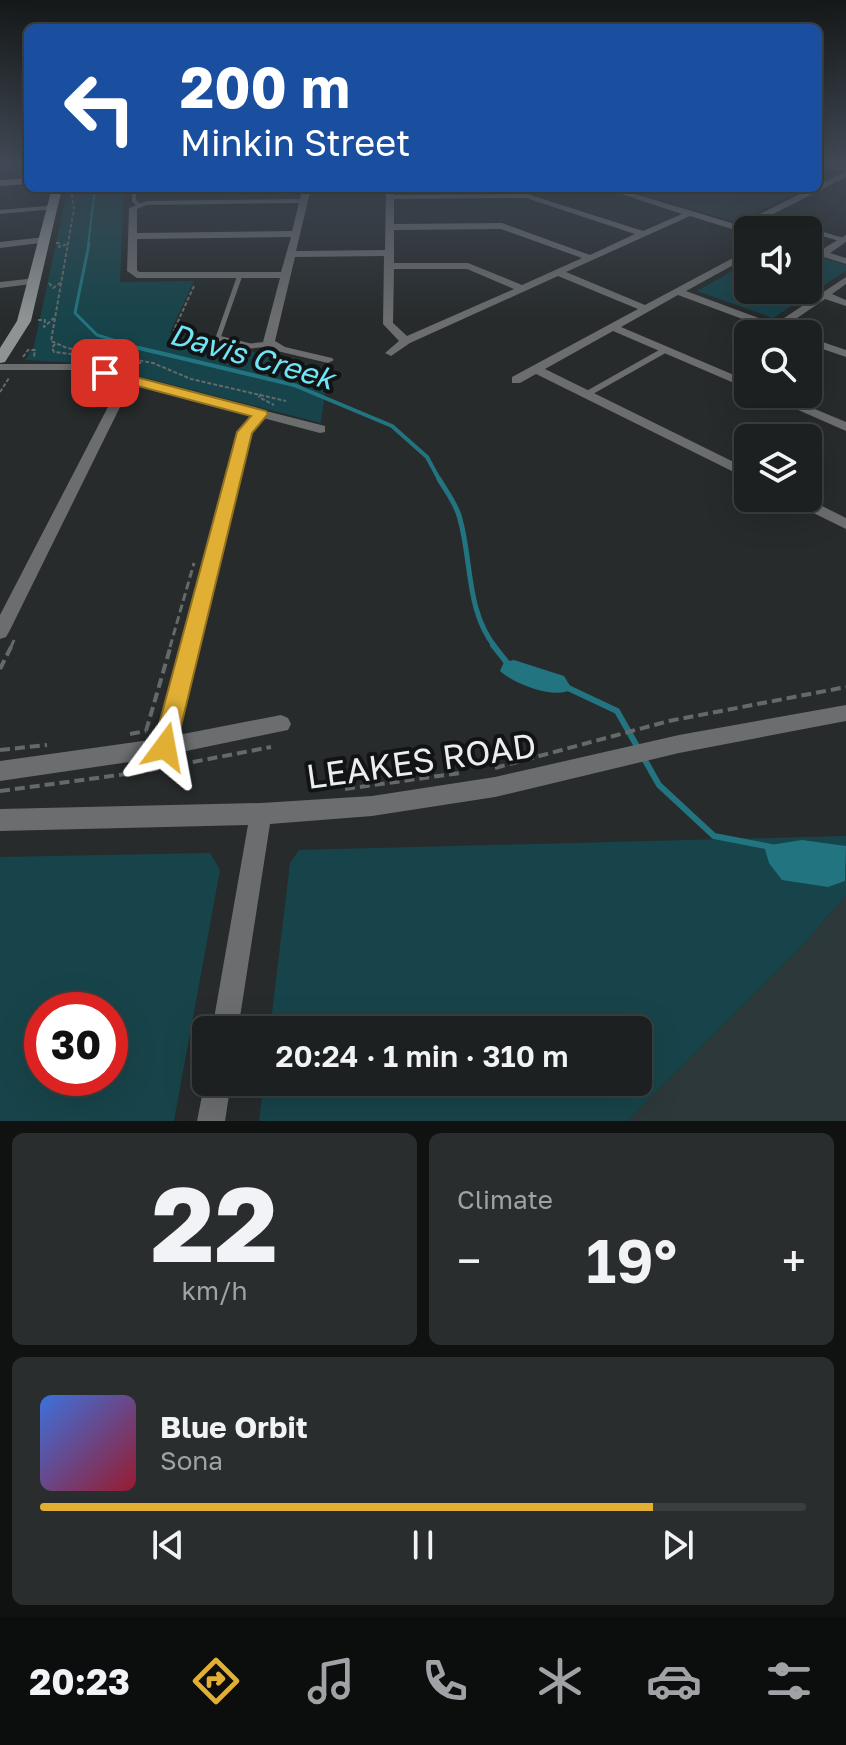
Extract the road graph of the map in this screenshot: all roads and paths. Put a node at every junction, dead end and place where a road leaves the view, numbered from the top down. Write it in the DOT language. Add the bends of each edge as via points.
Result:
graph roads {
  1 [pos="52,215"];
  2 [pos="73,215"];
  3 [pos="133,215"];
  4 [pos="301,215"];
  5 [pos="390,215"];
  6 [pos="586,215"];
  7 [pos="685,215"];
  8 [pos="697,215"];
  9 [pos="390,227"];
  10 [pos="734,227"];
  11 [pos="822,233"];
  12 [pos="296,234"];
  13 [pos="643,234"];
  14 [pos="134,236"];
  15 [pos="845,239"];
  16 [pos="45,240"];
  17 [pos="0,245"];
  18 [pos="389,253"];
  19 [pos="291,254"];
  20 [pos="822,254"];
  21 [pos="590,258"];
  22 [pos="734,261"];
  23 [pos="846,261"];
  24 [pos="389,266"];
  25 [pos="559,273"];
  26 [pos="240,275"];
  27 [pos="285,275"];
  28 [pos="199,276"];
  29 [pos="846,280"];
  30 [pos="62,282"];
  31 [pos="35,283"];
  32 [pos="0,285"];
  33 [pos="524,289"];
  34 [pos="679,292"];
  35 [pos="824,295"];
  36 [pos="846,303"];
  37 [pos="646,309"];
  38 [pos="54,318"];
  39 [pos="754,320"];
  40 [pos="788,320"];
  41 [pos="24,321"];
  42 [pos="613,327"];
  43 [pos="217,335"];
  44 [pos="406,341"];
  45 [pos="270,344"];
  46 [pos="822,345"];
  47 [pos="35,350"];
  48 [pos="665,350"];
  49 [pos="391,353"];
  50 [pos="846,354"];
  51 [pos="0,359"];
  52 [pos="328,360"];
  53 [pos="18,362"];
  54 [pos="536,369"];
  55 [pos="5,371"];
  56 [pos="734,379"];
  57 [pos="516,380"];
  58 [pos="138,383"];
  59 [pos="0,392"];
  60 [pos="587,394"];
  61 [pos="286,401"];
  62 [pos="801,408"];
  63 [pos="260,414"];
  64 [pos="846,427"];
  65 [pos="320,429"];
  66 [pos="731,466"];
  67 [pos="734,468"];
  68 [pos="716,478"];
  69 [pos="822,512"];
  70 [pos="846,524"];
  71 [pos="197,551"];
  72 [pos="0,632"];
  73 [pos="846,687"];
  74 [pos="846,713"];
  75 [pos="281,724"];
  76 [pos="146,731"];
  77 [pos="117,735"];
  78 [pos="167,737"];
  79 [pos="57,744"];
  80 [pos="271,747"];
  81 [pos="0,750"];
  82 [pos="491,769"];
  83 [pos="0,771"];
  84 [pos="461,773"];
  85 [pos="339,789"];
  86 [pos="0,791"];
  87 [pos="261,814"];
  88 [pos="0,820"];
  89 [pos="227,1016"];
  90 [pos="215,1096"];
  91 [pos="211,1121"];
  1 -- 16 [label="street"];
  2 -- 30 [label="path"];
  3 -- 14 [label="street"];
  4 -- 12 [label="street"];
  5 -- 9 [label="street"];
  6 -- 13 [label="street"];
  7 -- 13 [label="street"];
  8 -- 10 [label="street"];
  9 -- 18 [label="street"];
  9 -- 21 [label="street" via="502,226"];
  11 -- 15 [label="lane"];
  12 -- 14 [label="street"];
  12 -- 19 [label="street"];
  13 -- 21 [label="street"];
  14 -- 28 [label="street" via="134,273"];
  15 -- 20 [label="street"];
  16 -- 17 [label="street"];
  16 -- 31 [label="street"];
  18 -- 19 [label="street"];
  18 -- 24 [label="street"];
  19 -- 27 [label="street"];
  20 -- 23 [label="street"];
  21 -- 25 [label="street"];
  22 -- 34 [label="street"];
  24 -- 33 [label="street" via="468,266"];
  24 -- 44 [label="street" via="388,324"];
  25 -- 33 [label="street"];
  25 -- 37 [label="street"];
  26 -- 27 [label="street"];
  26 -- 28 [label="street"];
  26 -- 43 [label="lane"];
  27 -- 45 [label="street"];
  28 -- 43 [label="path" via="174,330 207,338"];
  29 -- 35 [label="street"];
  30 -- 31 [label="path" via="53,288 50,283"];
  30 -- 38 [label="path"];
  31 -- 32 [label="street"];
  31 -- 41 [label="street"];
  33 -- 44 [label="street"];
  34 -- 37 [label="street"];
  34 -- 39 [label="street"];
  35 -- 36 [label="street"];
  35 -- 40 [label="street"];
  37 -- 42 [label="street"];
  38 -- 41 [label="path" via="44,327 45,320"];
  38 -- 61 [label="path" via="49,337 60,346 153,363 191,379"];
  41 -- 51 [label="street"];
  42 -- 48 [label="street"];
  42 -- 54 [label="street"];
  43 -- 45 [label="lane" via="250,346"];
  44 -- 49 [label="street"];
  45 -- 52 [label="street"];
  46 -- 50 [label="street"];
  47 -- 53 [label="path" via="28,350"];
  48 -- 56 [label="street"];
  48 -- 60 [label="lane"];
  54 -- 57 [label="street"];
  54 -- 60 [label="street"];
  55 -- 58 [label="street" via="80,367"];
  55 -- 59 [label="path"];
  58 -- 63 [label="street"];
  58 -- 72 [label="street" via="117,401"];
  60 -- 66 [label="street"];
  62 -- 64 [label="street"];
  63 -- 65 [label="street"];
  63 -- 78 [label="street" via="245,432"];
  66 -- 67 [label="street"];
  66 -- 68 [label="street"];
  69 -- 70 [label="street"];
  71 -- 76 [label="path"];
  73 -- 82 [label="path" via="585,741"];
  74 -- 87 [label="street, LEAKES ROAD" via="679,744 495,787 372,806"];
  75 -- 78 [label="street"];
  76 -- 77 [label="path"];
  76 -- 78 [label="path"];
  78 -- 83 [label="street"];
  79 -- 81 [label="path"];
  80 -- 86 [label="path" via="124,775"];
  84 -- 85 [label="path"];
  87 -- 88 [label="street, LEAKES ROAD"];
  87 -- 89 [label="street"];
  90 -- 91 [label="street"];
}
